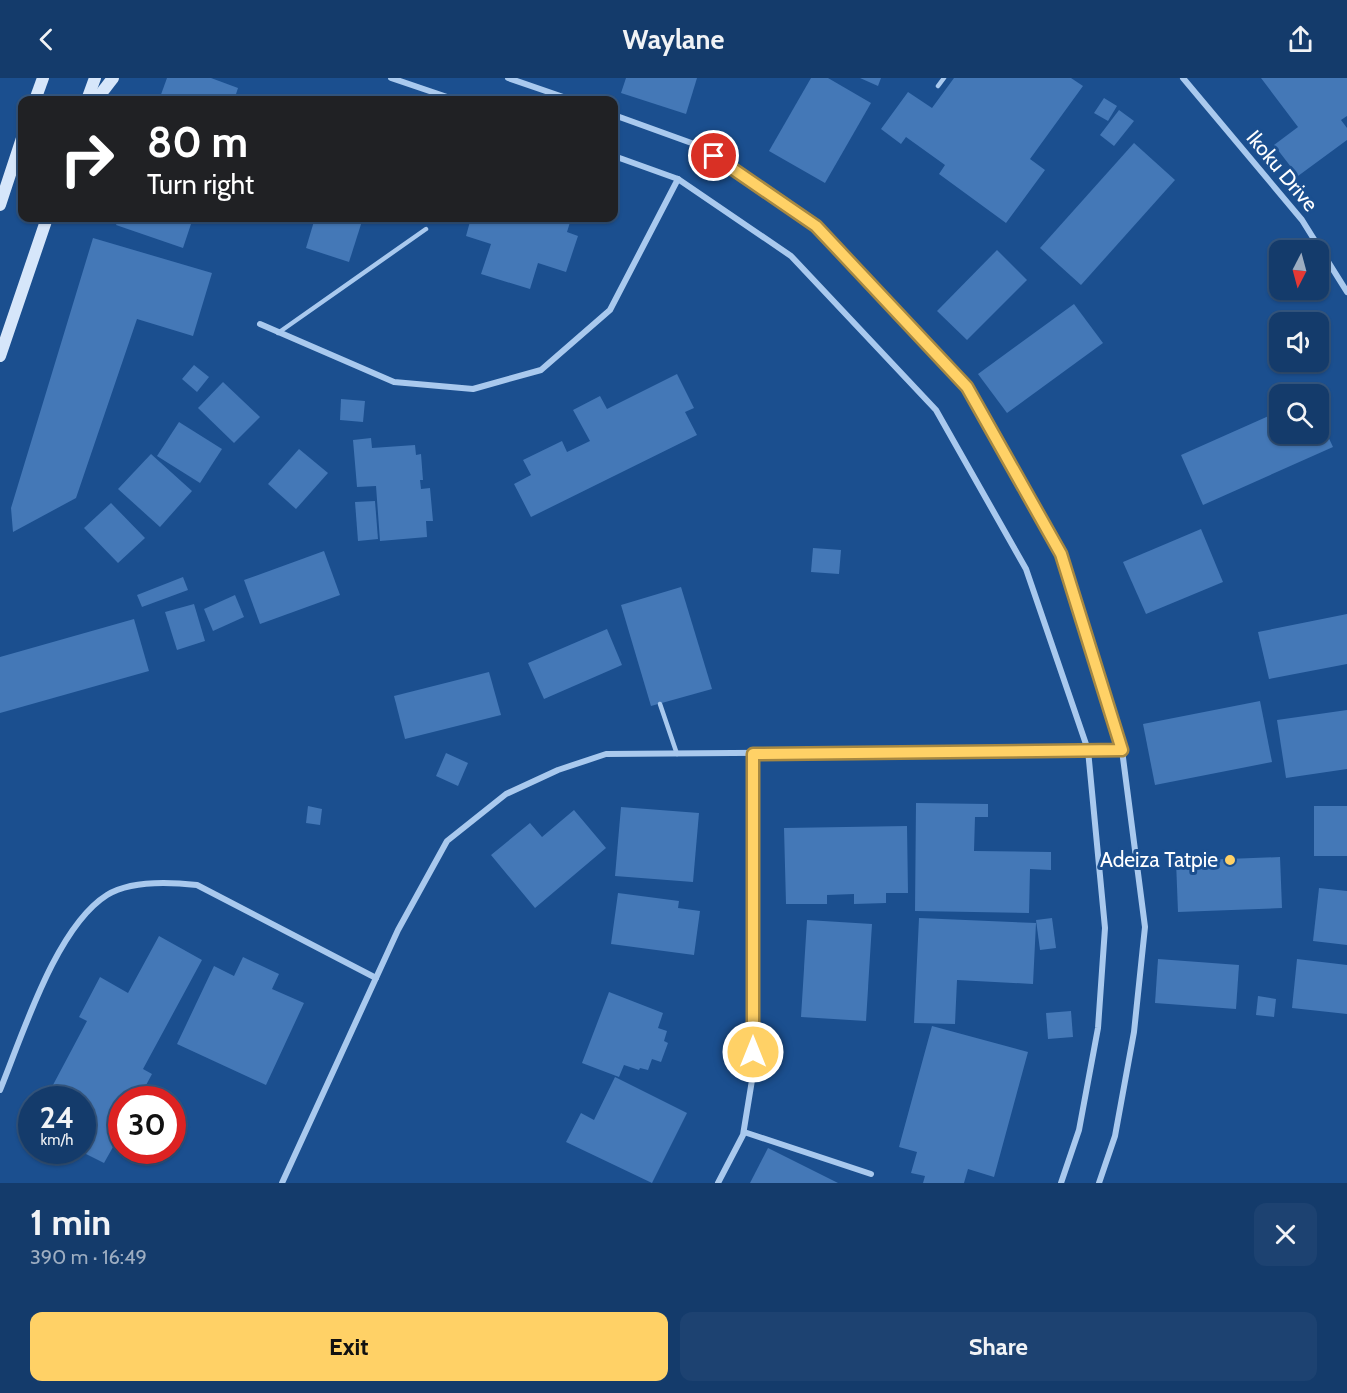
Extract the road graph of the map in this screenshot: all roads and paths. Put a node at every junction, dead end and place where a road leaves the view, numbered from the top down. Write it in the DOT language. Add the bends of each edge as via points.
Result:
graph roads {
  1 [pos="43,78"];
  2 [pos="95,78"];
  3 [pos="113,78"];
  4 [pos="392,78"];
  5 [pos="508,78"];
  6 [pos="944,78"];
  7 [pos="1183,78"];
  8 [pos="408,81"];
  9 [pos="938,86"];
  10 [pos="36,96"];
  11 [pos="88,96"];
  12 [pos="99,96"];
  13 [pos="446,96"];
  14 [pos="560,96"];
  15 [pos="618,116"];
  16 [pos="18,150"];
  17 [pos="618,157"];
  18 [pos="678,179"];
  19 [pos="0,205"];
  20 [pos="46,222"];
  21 [pos="426,229"];
  22 [pos="1347,292"];
  23 [pos="260,324"];
  24 [pos="278,333"];
  25 [pos="0,356"];
  26 [pos="660,704"];
  27 [pos="1088,750"];
  28 [pos="1122,750"];
  29 [pos="677,754"];
  30 [pos="753,754"];
  31 [pos="376,978"];
  32 [pos="0,1090"];
  33 [pos="744,1132"];
  34 [pos="871,1174"];
  35 [pos="282,1183"];
  36 [pos="718,1183"];
  37 [pos="1061,1183"];
  38 [pos="1099,1183"];
  1 -- 10 [label="street"];
  2 -- 11 [label="street"];
  3 -- 12 [label="street"];
  4 -- 8 [label="street"];
  5 -- 14 [label="street"];
  6 -- 9 [label="lane"];
  7 -- 22 [label="street, Ikoku Drive" via="1302,220"];
  8 -- 13 [label="street"];
  15 -- 28 [label="street" via="697,145 816,226 967,387 1061,554"];
  16 -- 19 [label="street"];
  17 -- 18 [label="street"];
  18 -- 24 [label="street" via="610,310 541,370 473,389 394,382"];
  18 -- 27 [label="street" via="790,255 936,410 1026,569"];
  20 -- 25 [label="street"];
  21 -- 24 [label="lane"];
  23 -- 24 [label="street"];
  26 -- 29 [label="lane"];
  27 -- 28 [label="street"];
  27 -- 30 [label="street"];
  27 -- 37 [label="street" via="1106,928 1098,1028 1080,1130"];
  28 -- 38 [label="street" via="1145,927 1134,1032 1118,1124"];
  29 -- 30 [label="street"];
  29 -- 31 [label="street" via="606,754 506,794 447,842"];
  30 -- 33 [label="street" via="753,1074"];
  31 -- 32 [label="street" via="197,885 136,885 108,894 82,916 54,958"];
  31 -- 35 [label="street"];
  33 -- 34 [label="street"];
  33 -- 36 [label="street"];
}
